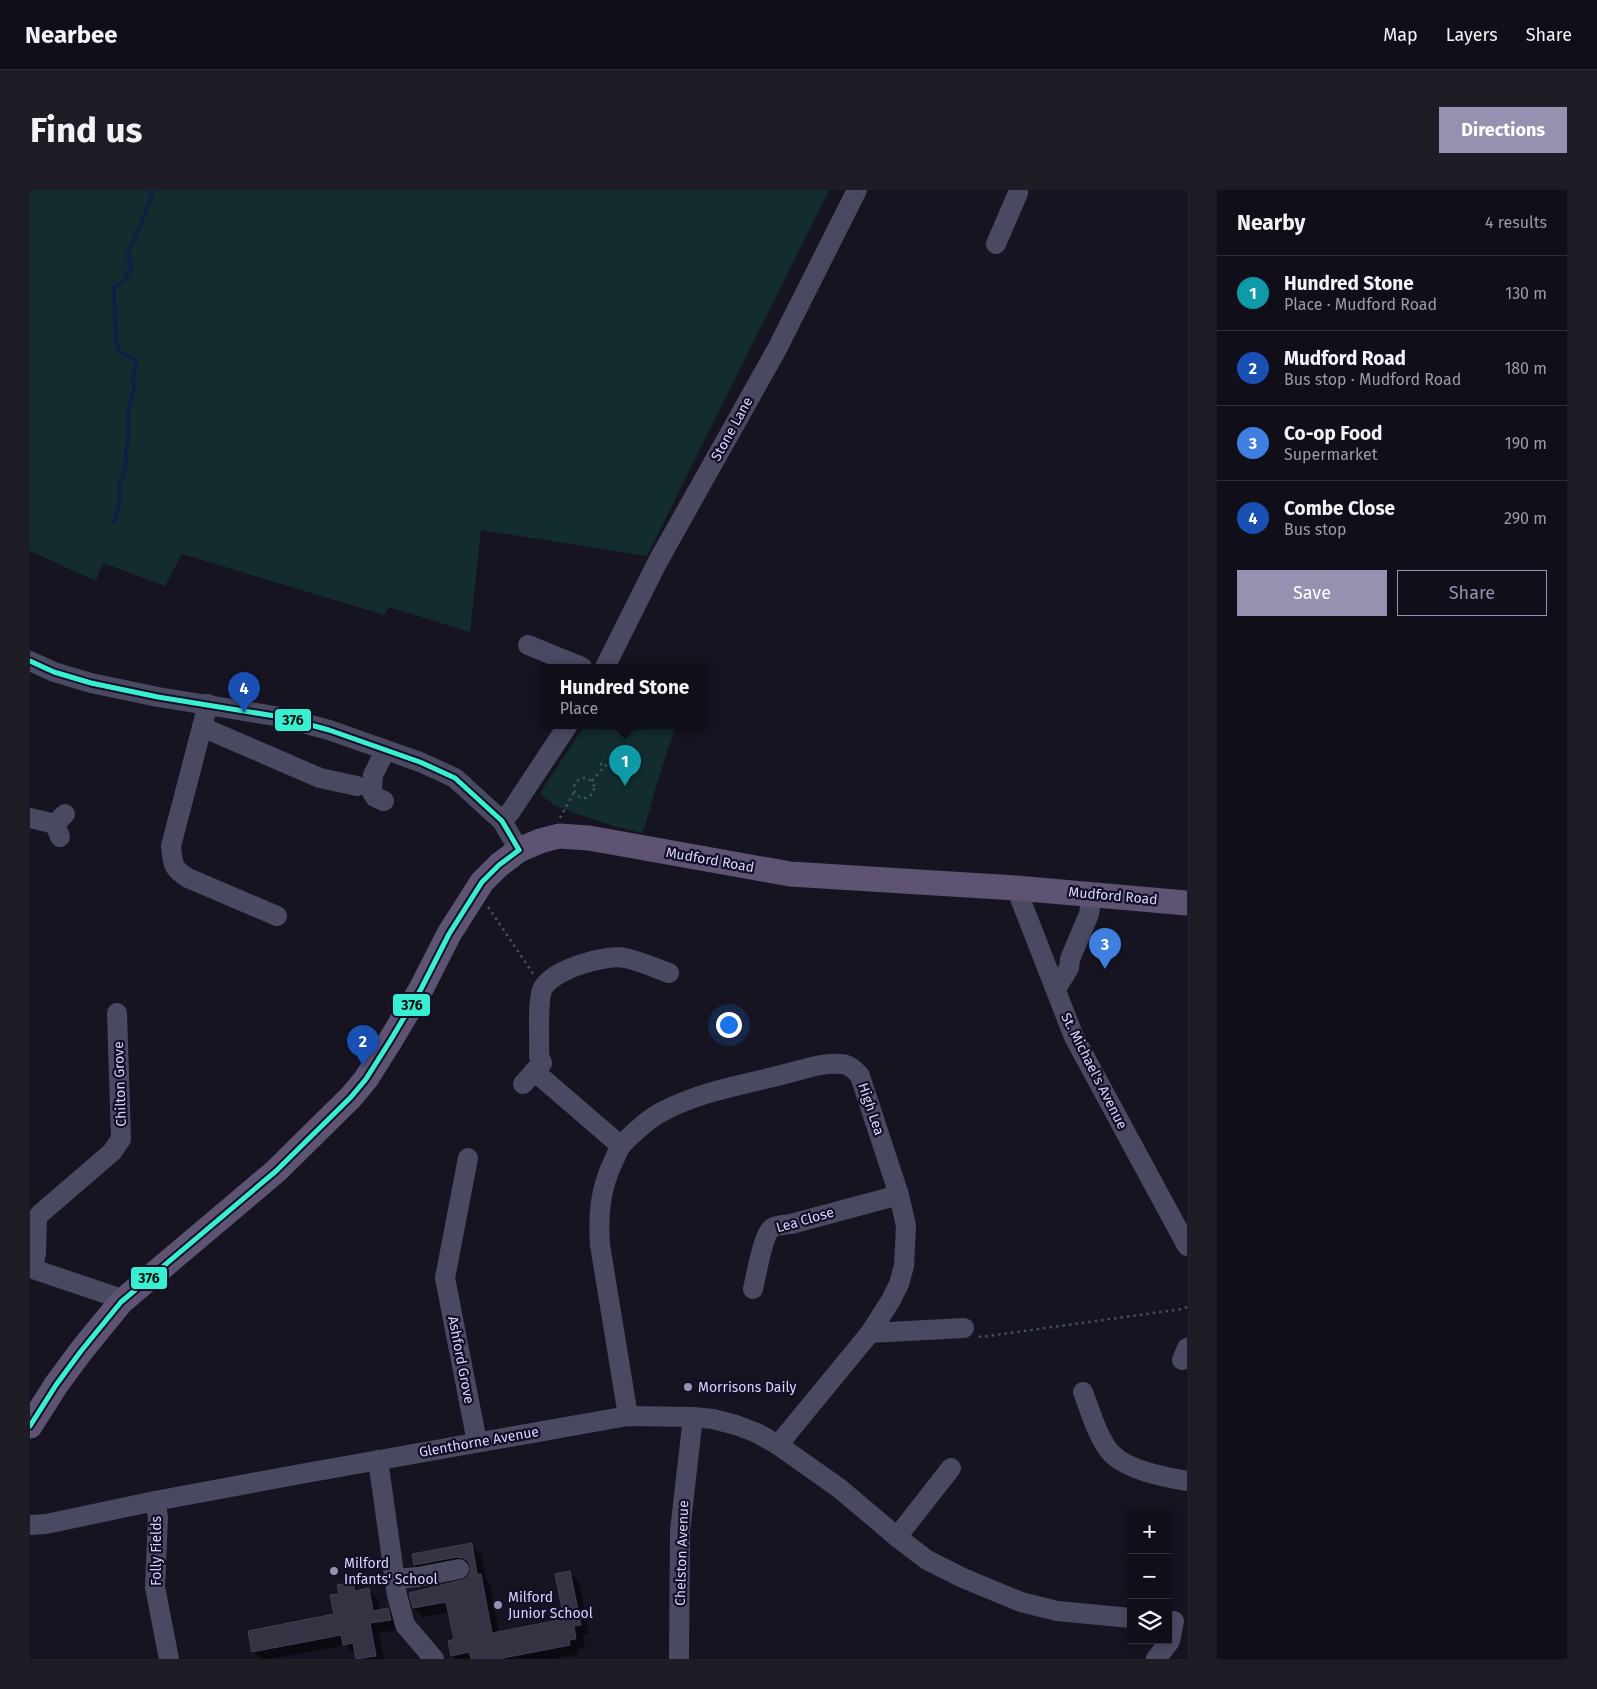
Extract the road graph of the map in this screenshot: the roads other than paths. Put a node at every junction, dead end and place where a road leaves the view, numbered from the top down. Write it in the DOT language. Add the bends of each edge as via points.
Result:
graph roads {
  1 [pos="857,190"];
  2 [pos="1018,190"];
  3 [pos="996,244"];
  4 [pos="528,645"];
  5 [pos="30,661"];
  6 [pos="575,664"];
  7 [pos="606,664"];
  8 [pos="208,704"];
  9 [pos="202,727"];
  10 [pos="565,729"];
  11 [pos="385,751"];
  12 [pos="357,786"];
  13 [pos="384,801"];
  14 [pos="30,818"];
  15 [pos="502,821"];
  16 [pos="60,825"];
  17 [pos="519,850"];
  18 [pos="1016,888"];
  19 [pos="1092,895"];
  20 [pos="1187,902"];
  21 [pos="277,916"];
  22 [pos="669,972"];
  23 [pos="1056,989"];
  24 [pos="117,1013"];
  25 [pos="621,1146"];
  26 [pos="468,1158"];
  27 [pos="899,1194"];
  28 [pos="1181,1221"];
  29 [pos="1187,1246"];
  30 [pos="31,1268"];
  31 [pos="753,1289"];
  32 [pos="121,1302"];
  33 [pos="964,1328"];
  34 [pos="870,1333"];
  35 [pos="1083,1392"];
  36 [pos="628,1416"];
  37 [pos="693,1417"];
  38 [pos="30,1426"];
  39 [pos="477,1442"];
  40 [pos="778,1445"];
  41 [pos="378,1460"];
  42 [pos="951,1468"];
  43 [pos="1187,1481"];
  44 [pos="155,1501"];
  45 [pos="30,1525"];
  46 [pos="897,1537"];
  47 [pos="459,1569"];
  48 [pos="395,1579"];
  49 [pos="1127,1618"];
  50 [pos="1176,1621"];
  51 [pos="169,1659"];
  52 [pos="434,1659"];
  53 [pos="679,1659"];
  54 [pos="1156,1659"];
  1 -- 7 [label="street, Stone Lane" via="777,349 657,563"];
  2 -- 3 [label="street"];
  4 -- 6 [label="street"];
  5 -- 8 [label="street" via="91,683"];
  8 -- 9 [label="street"];
  8 -- 11 [label="street" via="281,717 329,730"];
  9 -- 12 [label="street" via="320,778"];
  9 -- 21 [label="street" via="171,846 172,859 177,871 188,878"];
  10 -- 15 [label="street"];
  11 -- 13 [label="street" via="373,775 372,792"];
  11 -- 15 [label="street" via="455,778"];
  14 -- 16 [label="street"];
  15 -- 17 [label="street"];
  17 -- 18 [label="main road, Mudford Road" via="540,840 559,836 588,838 790,874"];
  17 -- 32 [label="main road, Mudford Road" via="482,882 449,934 390,1041 351,1097 276,1171"];
  18 -- 19 [label="main road, Mudford Road"];
  18 -- 23 [label="street, St. Michael's Avenue"];
  19 -- 20 [label="main road, Mudford Road"];
  19 -- 23 [label="street" via="1089,914 1069,968"];
  22 -- 25 [label="street" via="624,958 600,960 556,975 543,989 540,999 532,1070"];
  23 -- 28 [label="street, St. Michael's Avenue" via="1074,1037"];
  24 -- 30 [label="street, Chilton Grove" via="121,1138 112,1152 40,1214"];
  25 -- 27 [label="street, High Lea" via="656,1115 680,1103 803,1070 842,1064 853,1068 860,1076"];
  25 -- 36 [label="street, High Lea" via="610,1167 598,1217"];
  26 -- 39 [label="street, Ashford Grove" via="445,1278"];
  27 -- 31 [label="street, Lea Close" via="773,1227 763,1246"];
  27 -- 34 [label="street, High Lea" via="906,1226 904,1266 891,1300"];
  28 -- 29 [label="street, St. Michael's Avenue"];
  30 -- 32 [label="street, Chilton Grove" via="113,1296"];
  32 -- 38 [label="main road, Mudford Road" via="56,1385"];
  33 -- 34 [label="street"];
  34 -- 40 [label="street, High Lea"];
  35 -- 43 [label="street" via="1104,1444 1112,1454 1129,1465 1162,1477"];
  36 -- 37 [label="street, Glenthorne Avenue"];
  36 -- 39 [label="street, Glenthorne Avenue"];
  37 -- 40 [label="street, Glenthorne Avenue" via="736,1424"];
  37 -- 53 [label="street, Chelston Avenue" via="680,1531"];
  39 -- 41 [label="street, Glenthorne Avenue"];
  40 -- 46 [label="street, Glenthorne Avenue" via="839,1488"];
  41 -- 44 [label="street, Glenthorne Avenue"];
  41 -- 48 [label="street"];
  42 -- 46 [label="street"];
  44 -- 45 [label="street, Glenthorne Avenue"];
  44 -- 51 [label="street, Folly Fields" via="158,1518 155,1587"];
  46 -- 49 [label="street, Glenthorne Avenue" via="927,1560 1021,1602 1057,1611"];
  47 -- 48 [label="street"];
  48 -- 52 [label="street" via="405,1625"];
  50 -- 54 [label="street" via="1170,1641"];
}
